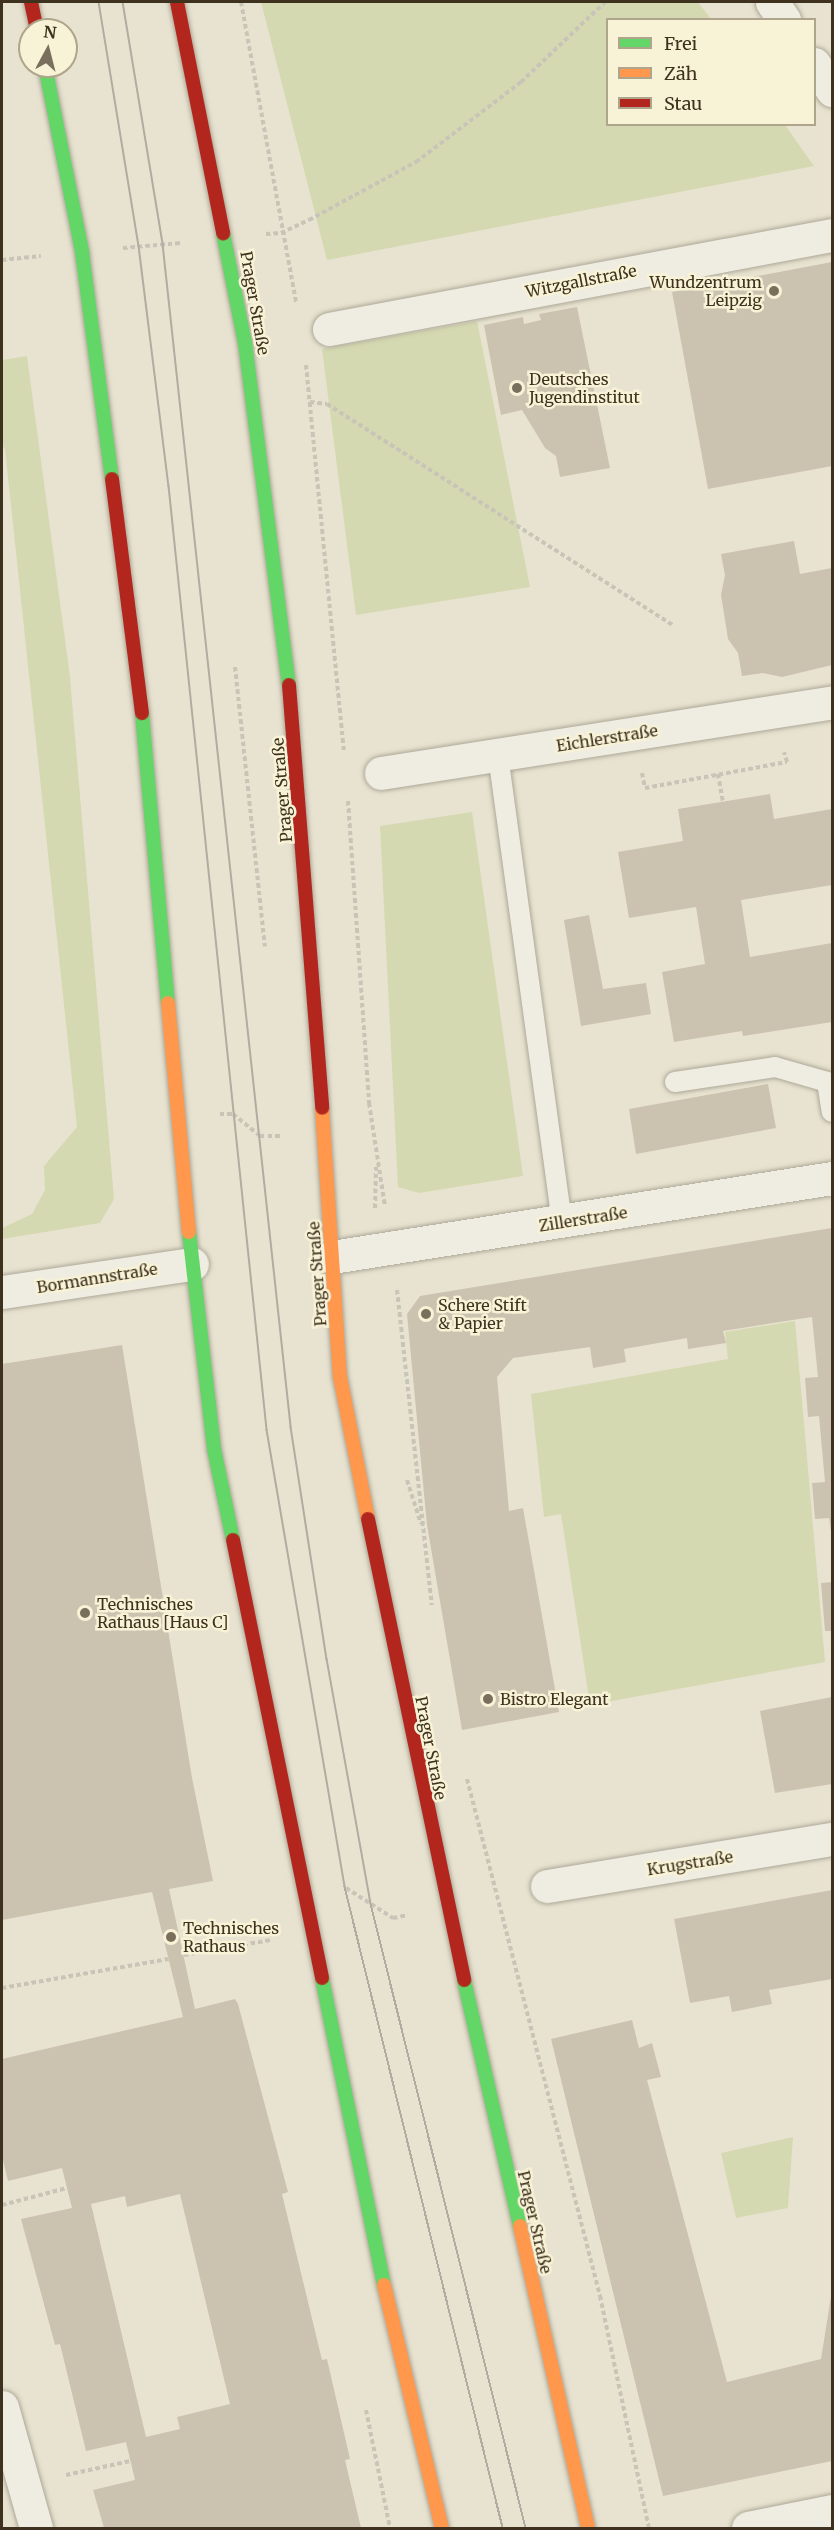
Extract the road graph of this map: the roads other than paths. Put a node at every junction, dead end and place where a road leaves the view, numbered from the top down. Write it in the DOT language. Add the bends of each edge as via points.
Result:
graph roads {
  1 [pos="31,2"];
  2 [pos="177,2"];
  3 [pos="772,2"];
  4 [pos="34,18"];
  5 [pos="783,18"];
  6 [pos="816,67"];
  7 [pos="47,78"];
  8 [pos="832,90"];
  9 [pos="832,235"];
  10 [pos="329,329"];
  11 [pos="832,702"];
  12 [pos="498,755"];
  13 [pos="381,773"];
  14 [pos="675,1082"];
  15 [pos="830,1082"];
  16 [pos="832,1112"];
  17 [pos="832,1178"];
  18 [pos="562,1223"];
  19 [pos="332,1257"];
  20 [pos="192,1264"];
  21 [pos="2,1293"];
  22 [pos="832,1839"];
  23 [pos="547,1886"];
  24 [pos="2,2407"];
  25 [pos="832,2511"];
  26 [pos="36,2529"];
  27 [pos="442,2529"];
  28 [pos="588,2529"];
  29 [pos="748,2529"];
  1 -- 4 [label="main road"];
  2 -- 19 [label="main road, Prager Straße" via="245,343 278,582 300,795"];
  3 -- 5 [label="street"];
  6 -- 8 [label="street"];
  7 -- 20 [label="main road" via="82,252 142,710"];
  9 -- 10 [label="street, Witzgallstraße"];
  11 -- 12 [label="street, Eichlerstraße"];
  12 -- 13 [label="street, Eichlerstraße"];
  12 -- 18 [label="lane"];
  14 -- 15 [label="lane" via="775,1067"];
  15 -- 16 [label="lane"];
  17 -- 18 [label="street, Zillerstraße"];
  18 -- 19 [label="street, Zillerstraße"];
  19 -- 28 [label="main road, Prager Straße" via="340,1377 437,1862"];
  20 -- 21 [label="street, Bormannstraße"];
  20 -- 27 [label="main road" via="216,1461 395,2338"];
  22 -- 23 [label="street, Krugstraße"];
  24 -- 26 [label="street"];
  25 -- 29 [label="street"];
}
